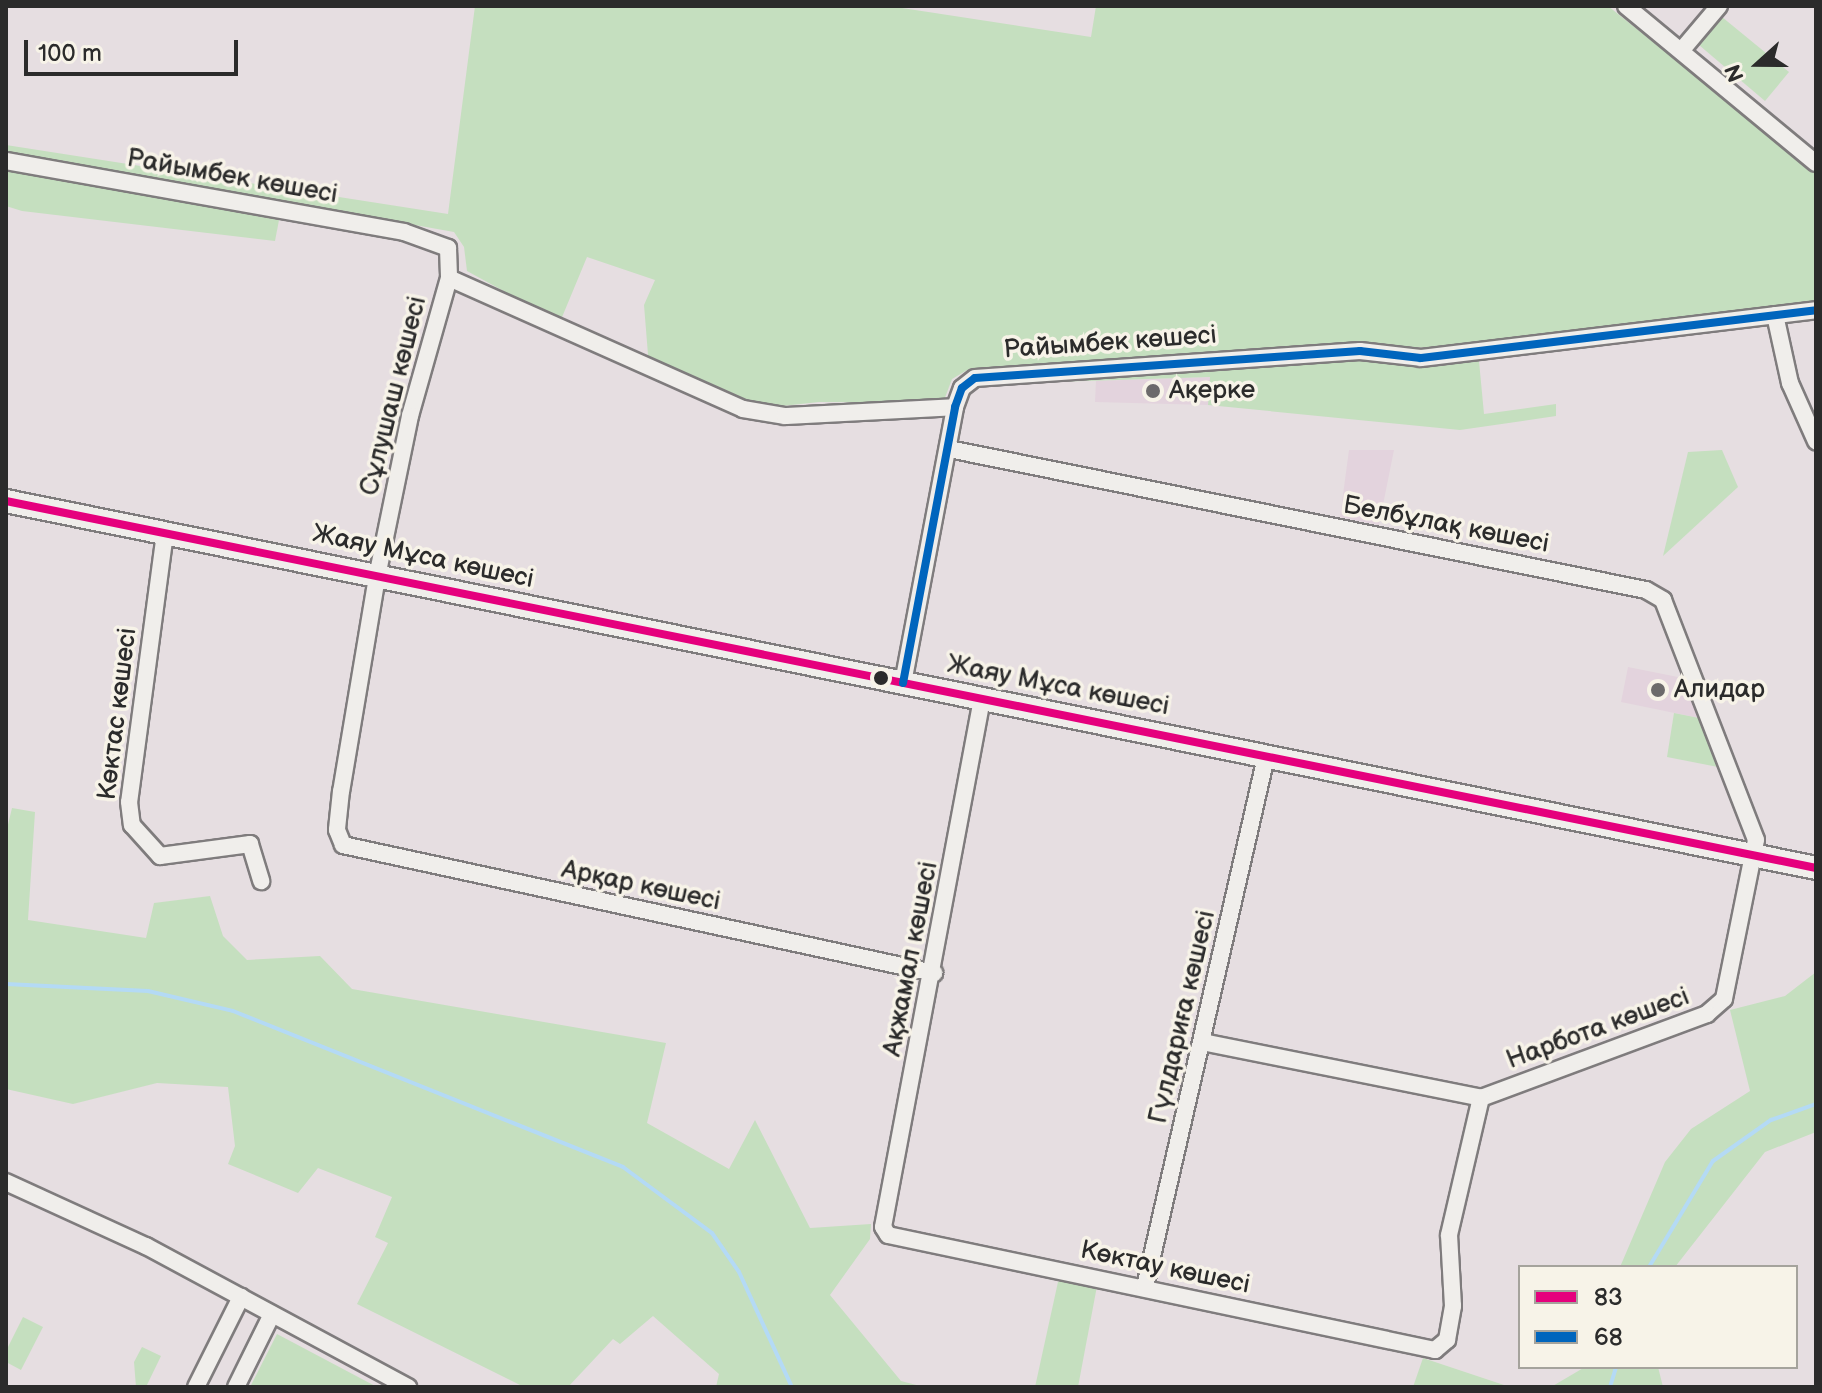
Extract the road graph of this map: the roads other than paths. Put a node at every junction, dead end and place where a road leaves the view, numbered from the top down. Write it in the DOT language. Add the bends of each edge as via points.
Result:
graph roads {
  1 [pos="1626,6"];
  2 [pos="1719,6"];
  3 [pos="1681,51"];
  4 [pos="6,161"];
  5 [pos="1816,163"];
  6 [pos="448,248"];
  7 [pos="449,278"];
  8 [pos="1816,310"];
  9 [pos="1775,315"];
  10 [pos="955,407"];
  11 [pos="1816,441"];
  12 [pos="949,449"];
  13 [pos="6,501"];
  14 [pos="165,533"];
  15 [pos="377,577"];
  16 [pos="903,683"];
  17 [pos="982,699"];
  18 [pos="1266,757"];
  19 [pos="340,842"];
  20 [pos="1754,855"];
  21 [pos="1816,868"];
  22 [pos="261,881"];
  23 [pos="934,973"];
  24 [pos="1202,1042"];
  25 [pos="1481,1098"];
  26 [pos="6,1182"];
  27 [pos="883,1227"];
  28 [pos="1145,1287"];
  29 [pos="241,1297"];
  30 [pos="272,1314"];
  31 [pos="196,1387"];
  32 [pos="236,1387"];
  33 [pos="408,1387"];
  1 -- 3 [label="street"];
  2 -- 3 [label="street"];
  3 -- 5 [label="street"];
  4 -- 6 [label="street, Райымбек көшесі" via="404,232"];
  6 -- 7 [label="street, Сұлушаш көшесі"];
  7 -- 10 [label="street" via="696,393 762,414"];
  7 -- 15 [label="street, Сұлушаш көшесі" via="410,416"];
  8 -- 9 [label="street, Райымбек көшесі"];
  9 -- 10 [label="street, Райымбек көшесі" via="1421,358 1360,351 1000,373 968,383"];
  9 -- 11 [label="street" via="1790,383"];
  10 -- 12 [label="street"];
  12 -- 16 [label="street"];
  12 -- 20 [label="street, Белбұлақ көшесі" via="1654,593 1666,608 1756,840"];
  13 -- 14 [label="street, Жаяу Мұса көшесі"];
  14 -- 15 [label="street, Жаяу Мұса көшесі"];
  14 -- 22 [label="street, Көктас көшесі" via="129,802 132,825 160,856 250,844"];
  15 -- 16 [label="street, Жаяу Мұса көшесі"];
  15 -- 19 [label="street, Сұлушаш көшесі" via="341,791"];
  16 -- 17 [label="street, Жаяу Мұса көшесі"];
  17 -- 18 [label="street, Жаяу Мұса көшесі"];
  17 -- 23 [label="street, Ақжамал көшесі"];
  18 -- 20 [label="street, Жаяу Мұса көшесі"];
  18 -- 24 [label="street, Гүлдариға көшесі"];
  19 -- 23 [label="street, Арқар көшесі"];
  20 -- 21 [label="street, Жаяу Мұса көшесі"];
  20 -- 25 [label="street, Нарбота көшесі" via="1722,1005"];
  23 -- 27 [label="street, Ақжамал көшесі"];
  24 -- 25 [label="street"];
  24 -- 28 [label="street, Гүлдариға көшесі"];
  25 -- 28 [label="street, Көктау көшесі" via="1450,1223 1453,1306 1440,1348"];
  26 -- 29 [label="street"];
  27 -- 28 [label="street, Көктау көшесі" via="888,1235"];
  29 -- 30 [label="street"];
  29 -- 31 [label="street"];
  30 -- 32 [label="street"];
  30 -- 33 [label="street"];
}
